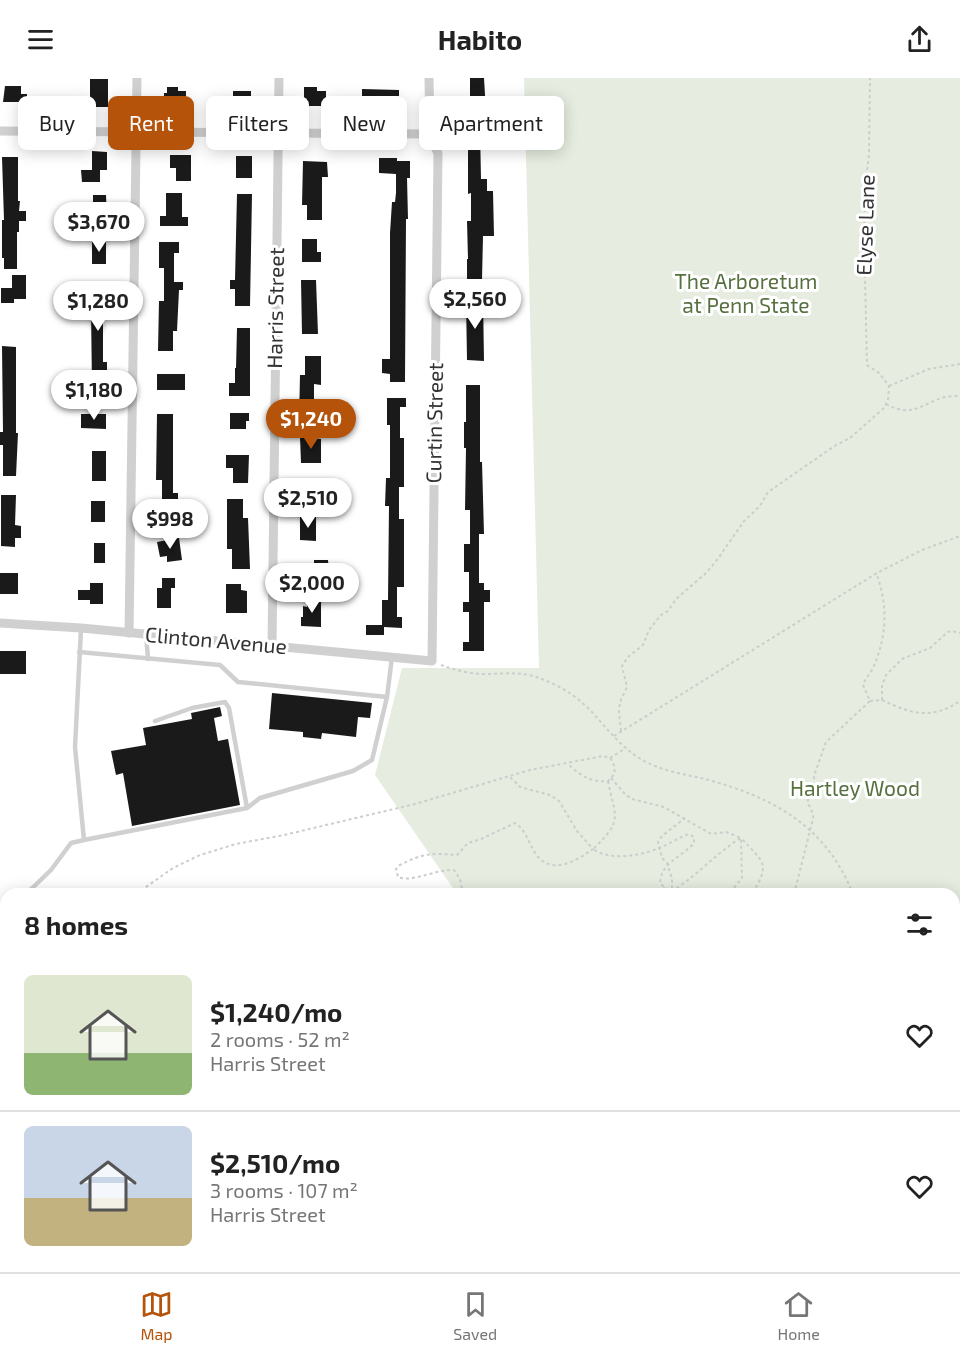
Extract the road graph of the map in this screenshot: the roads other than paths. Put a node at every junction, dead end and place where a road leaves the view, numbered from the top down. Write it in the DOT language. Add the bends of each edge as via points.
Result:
graph roads {
  1 [pos="137,78"];
  2 [pos="279,78"];
  3 [pos="429,78"];
  4 [pos="137,96"];
  5 [pos="279,96"];
  6 [pos="429,96"];
  7 [pos="0,131"];
  8 [pos="108,133"];
  9 [pos="309,134"];
  10 [pos="419,134"];
  11 [pos="136,150"];
  12 [pos="278,150"];
  13 [pos="436,150"];
  14 [pos="0,623"];
  15 [pos="81,628"];
  16 [pos="129,633"];
  17 [pos="146,634"];
  18 [pos="272,646"];
  19 [pos="79,652"];
  20 [pos="392,657"];
  21 [pos="148,658"];
  22 [pos="432,661"];
  23 [pos="387,698"];
  24 [pos="155,720"];
  25 [pos="247,808"];
  26 [pos="84,840"];
  27 [pos="32,888"];
  1 -- 4 [label="street"];
  2 -- 5 [label="street, Harris Street"];
  3 -- 6 [label="street, Curtin Street"];
  7 -- 8 [label="street"];
  9 -- 10 [label="street"];
  11 -- 16 [label="street"];
  12 -- 18 [label="street, Harris Street"];
  13 -- 22 [label="street, Curtin Street"];
  14 -- 15 [label="street, Clinton Avenue"];
  15 -- 16 [label="street, Clinton Avenue"];
  15 -- 19 [label="lane"];
  16 -- 17 [label="street, Clinton Avenue"];
  17 -- 18 [label="street, Clinton Avenue"];
  17 -- 21 [label="lane"];
  18 -- 20 [label="street, Clinton Avenue"];
  19 -- 21 [label="lane"];
  19 -- 26 [label="lane" via="75,747"];
  20 -- 22 [label="street, Clinton Avenue"];
  20 -- 23 [label="lane"];
  21 -- 23 [label="lane" via="220,665 238,682"];
  23 -- 25 [label="lane" via="372,760 353,771 260,798"];
  24 -- 25 [label="lane" via="225,702"];
  25 -- 26 [label="lane"];
  26 -- 27 [label="lane" via="71,843"];
}
